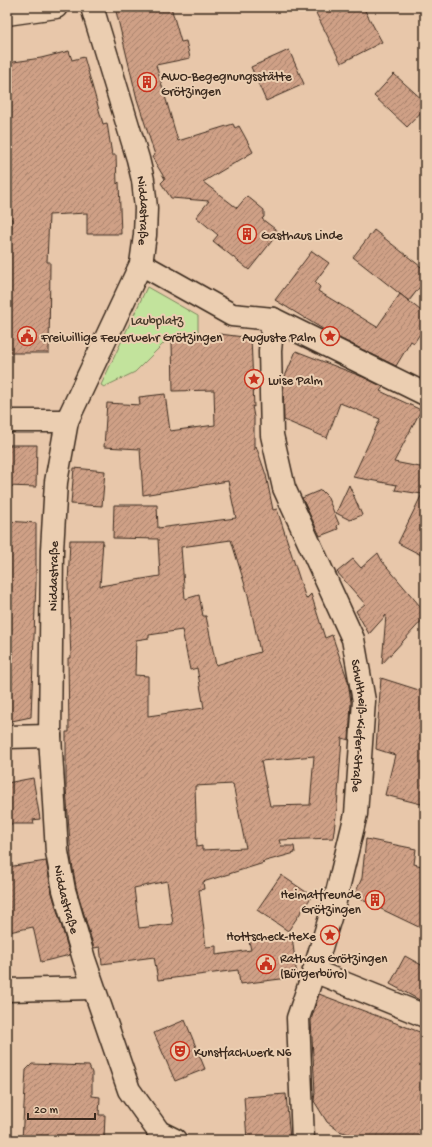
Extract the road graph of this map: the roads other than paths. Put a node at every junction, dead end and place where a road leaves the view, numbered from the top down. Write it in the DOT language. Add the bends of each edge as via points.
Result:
graph roads {
  1 [pos="56,7"];
  2 [pos="92,7"];
  3 [pos="7,14"];
  4 [pos="141,264"];
  5 [pos="273,320"];
  6 [pos="425,394"];
  7 [pos="7,421"];
  8 [pos="67,421"];
  9 [pos="50,736"];
  10 [pos="7,737"];
  11 [pos="314,971"];
  12 [pos="93,988"];
  13 [pos="7,990"];
  14 [pos="425,1016"];
  15 [pos="175,1140"];
  16 [pos="303,1140"];
  1 -- 3 [label="street"];
  2 -- 4 [label="street, Niddastraße" via="143,180 146,208"];
  4 -- 5 [label="street" via="232,315"];
  4 -- 8 [label="street, Niddastraße"];
  5 -- 6 [label="street"];
  5 -- 11 [label="street, Schultheiß-Kiefer-Straße" via="270,351 272,435 284,488 353,638 364,701 356,814 335,901"];
  7 -- 8 [label="street"];
  8 -- 9 [label="street, Niddastraße" via="56,482 52,550"];
  9 -- 10 [label="street"];
  9 -- 12 [label="street, Niddastraße" via="57,852 64,890"];
  11 -- 14 [label="street"];
  11 -- 16 [label="street, Schultheiß-Kiefer-Straße" via="298,1018"];
  12 -- 13 [label="street"];
  12 -- 15 [label="street, Niddastraße" via="128,1090 159,1132"];
}
